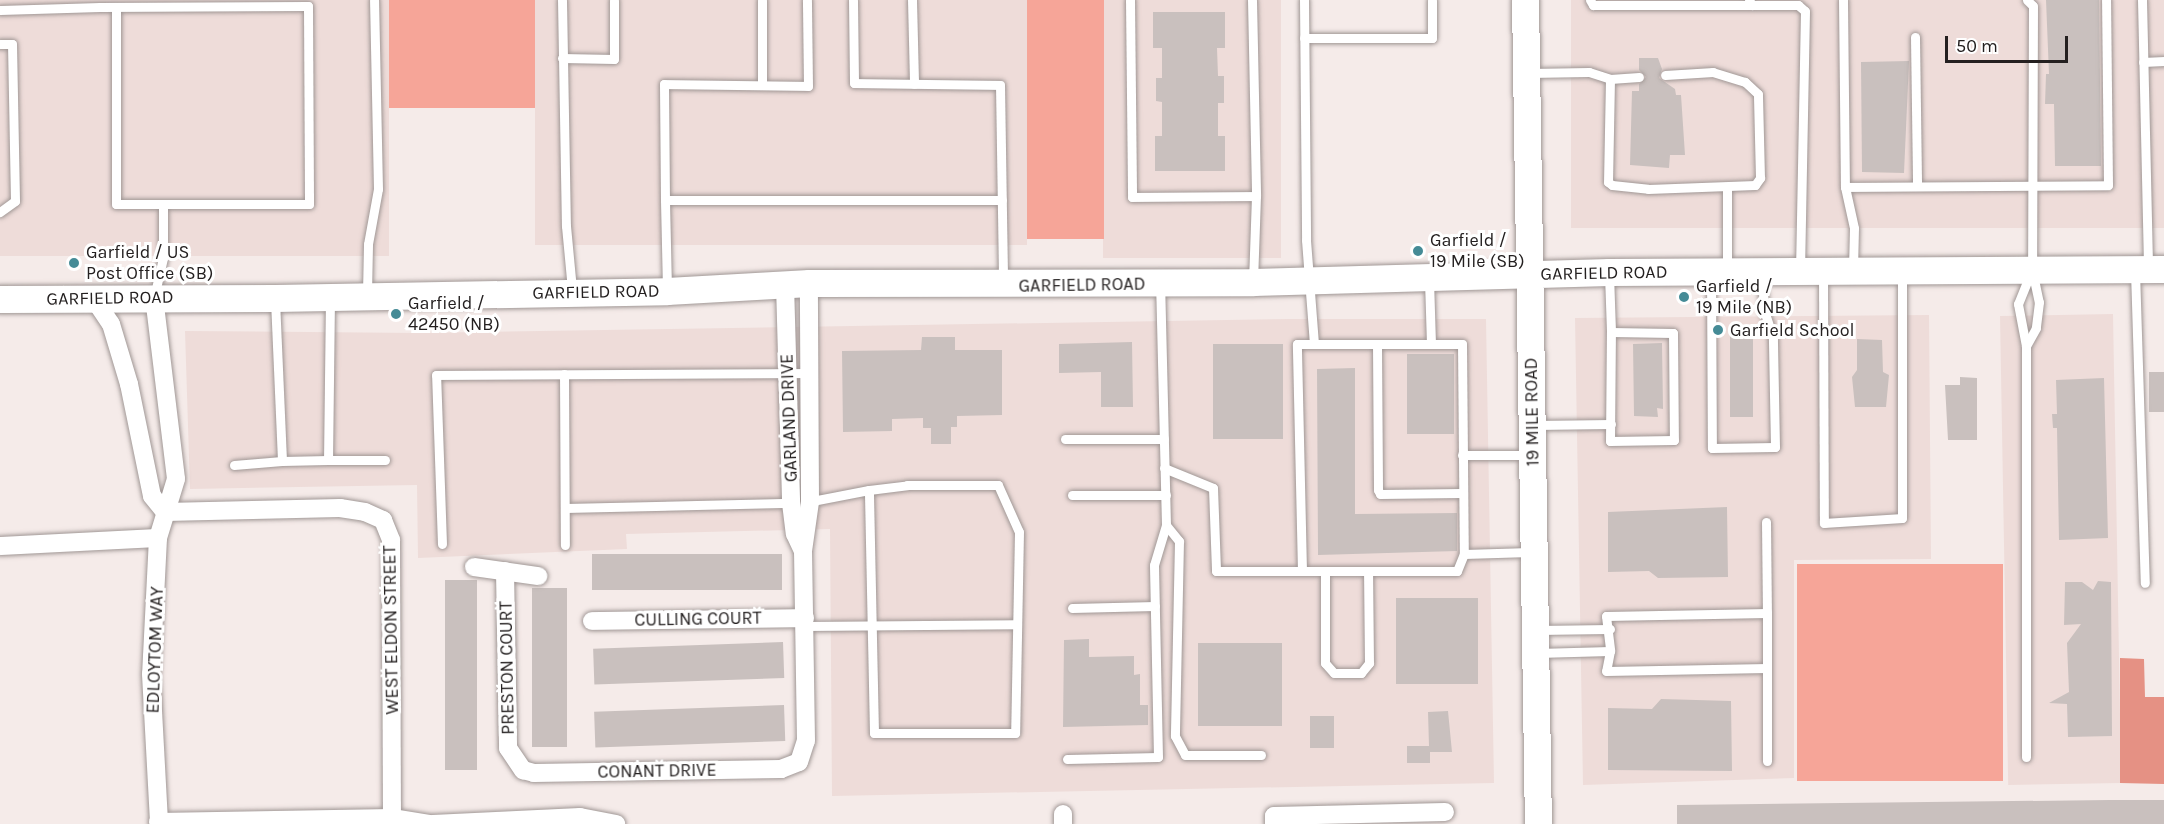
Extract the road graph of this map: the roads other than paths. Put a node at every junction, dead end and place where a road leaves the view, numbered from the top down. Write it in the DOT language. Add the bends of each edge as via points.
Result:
graph roads {
  1 [pos="374,0"];
  2 [pos="562,0"];
  3 [pos="614,0"];
  4 [pos="762,0"];
  5 [pos="807,0"];
  6 [pos="853,0"];
  7 [pos="912,0"];
  8 [pos="1130,0"];
  9 [pos="1252,0"];
  10 [pos="1304,0"];
  11 [pos="1432,0"];
  12 [pos="1525,0"];
  13 [pos="1590,0"];
  14 [pos="1843,0"];
  15 [pos="2027,0"];
  16 [pos="2106,0"];
  17 [pos="2142,0"];
  18 [pos="199,3"];
  19 [pos="309,3"];
  20 [pos="1750,3"];
  21 [pos="116,7"];
  22 [pos="0,10"];
  23 [pos="1915,37"];
  24 [pos="1304,38"];
  25 [pos="0,44"];
  26 [pos="562,58"];
  27 [pos="2164,61"];
  28 [pos="2144,62"];
  29 [pos="1527,74"];
  30 [pos="1665,75"];
  31 [pos="1639,77"];
  32 [pos="1610,79"];
  33 [pos="914,84"];
  34 [pos="762,86"];
  35 [pos="2034,184"];
  36 [pos="1917,185"];
  37 [pos="1845,187"];
  38 [pos="1727,188"];
  39 [pos="1256,196"];
  40 [pos="664,200"];
  41 [pos="1002,200"];
  42 [pos="163,204"];
  43 [pos="0,212"];
  44 [pos="2149,269"];
  45 [pos="2032,270"];
  46 [pos="1812,271"];
  47 [pos="1853,271"];
  48 [pos="1902,271"];
  49 [pos="1609,272"];
  50 [pos="1719,272"];
  51 [pos="1761,272"];
  52 [pos="1530,274"];
  53 [pos="1429,278"];
  54 [pos="1311,281"];
  55 [pos="1253,282"];
  56 [pos="797,284"];
  57 [pos="1160,284"];
  58 [pos="1004,286"];
  59 [pos="667,291"];
  60 [pos="572,292"];
  61 [pos="367,295"];
  62 [pos="330,296"];
  63 [pos="154,297"];
  64 [pos="94,298"];
  65 [pos="275,298"];
  66 [pos="0,299"];
  67 [pos="1611,332"];
  68 [pos="1314,344"];
  69 [pos="1377,344"];
  70 [pos="1431,344"];
  71 [pos="2026,346"];
  72 [pos="787,373"];
  73 [pos="809,373"];
  74 [pos="564,374"];
  75 [pos="1611,424"];
  76 [pos="1532,425"];
  77 [pos="1164,439"];
  78 [pos="1065,440"];
  79 [pos="1533,454"];
  80 [pos="1462,455"];
  81 [pos="328,460"];
  82 [pos="385,460"];
  83 [pos="282,461"];
  84 [pos="234,465"];
  85 [pos="1164,468"];
  86 [pos="869,490"];
  87 [pos="1462,493"];
  88 [pos="1072,495"];
  89 [pos="1166,495"];
  90 [pos="810,502"];
  91 [pos="791,503"];
  92 [pos="565,508"];
  93 [pos="165,512"];
  94 [pos="1766,522"];
  95 [pos="1166,525"];
  96 [pos="158,538"];
  97 [pos="442,544"];
  98 [pos="565,545"];
  99 [pos="0,546"];
  100 [pos="803,551"];
  101 [pos="1533,552"];
  102 [pos="1464,554"];
  103 [pos="474,567"];
  104 [pos="1302,571"];
  105 [pos="1325,571"];
  106 [pos="1368,571"];
  107 [pos="505,572"];
  108 [pos="538,576"];
  109 [pos="2145,583"];
  110 [pos="1155,606"];
  111 [pos="1072,608"];
  112 [pos="1767,613"];
  113 [pos="592,621"];
  114 [pos="805,622"];
  115 [pos="1017,624"];
  116 [pos="872,626"];
  117 [pos="1610,630"];
  118 [pos="1535,642"];
  119 [pos="1610,651"];
  120 [pos="1767,668"];
  121 [pos="1261,755"];
  122 [pos="2026,758"];
  123 [pos="1067,759"];
  124 [pos="1767,761"];
  125 [pos="800,762"];
  126 [pos="515,763"];
  127 [pos="1445,812"];
  128 [pos="392,818"];
  129 [pos="158,823"];
  130 [pos="432,824"];
  131 [pos="616,824"];
  132 [pos="1274,824"];
  133 [pos="1538,824"];
  1 -- 61 [label="lane" via="378,189 368,244"];
  2 -- 26 [label="lane"];
  3 -- 26 [label="lane" via="614,59"];
  4 -- 34 [label="lane"];
  5 -- 34 [label="lane" via="808,86"];
  6 -- 33 [label="lane" via="854,83"];
  7 -- 33 [label="lane"];
  8 -- 39 [label="lane" via="1132,197"];
  9 -- 39 [label="lane"];
  10 -- 24 [label="lane"];
  11 -- 24 [label="lane" via="1432,38"];
  12 -- 29 [label="main road, 19 MILE ROAD"];
  13 -- 20 [label="lane" via="1593,5"];
  14 -- 37 [label="lane"];
  15 -- 35 [label="lane" via="2034,6"];
  16 -- 35 [label="lane" via="2108,185"];
  17 -- 28 [label="lane"];
  18 -- 19 [label="lane"];
  18 -- 21 [label="lane"];
  19 -- 42 [label="lane" via="309,204"];
  20 -- 46 [label="lane" via="1798,5 1806,11"];
  21 -- 22 [label="lane"];
  21 -- 42 [label="lane" via="116,204"];
  23 -- 36 [label="lane"];
  24 -- 54 [label="lane" via="1306,240"];
  25 -- 43 [label="lane" via="12,44 15,201"];
  26 -- 60 [label="lane"];
  27 -- 28 [label="lane"];
  28 -- 44 [label="lane"];
  29 -- 32 [label="lane" via="1589,72"];
  29 -- 52 [label="main road, 19 MILE ROAD"];
  30 -- 38 [label="lane" via="1713,72 1745,82 1758,94 1760,178 1755,184"];
  31 -- 32 [label="lane"];
  32 -- 38 [label="lane" via="1608,182 1647,189"];
  33 -- 41 [label="lane" via="1000,85"];
  34 -- 40 [label="lane" via="664,84"];
  35 -- 36 [label="lane"];
  35 -- 45 [label="lane"];
  36 -- 37 [label="lane"];
  37 -- 47 [label="lane" via="1854,228"];
  38 -- 50 [label="lane"];
  39 -- 55 [label="lane"];
  40 -- 41 [label="lane"];
  40 -- 59 [label="lane"];
  41 -- 58 [label="lane"];
  42 -- 63 [label="lane" via="163,258"];
  44 -- 45 [label="main road, GARFIELD ROAD"];
  44 -- 109 [label="lane"];
  45 -- 48 [label="main road, GARFIELD ROAD"];
  45 -- 71 [label="lane" via="2038,314"];
  45 -- 71 [label="lane" via="2018,304"];
  46 -- 47 [label="main road, GARFIELD ROAD"];
  46 -- 48 [label="lane" via="1824,523 1902,518"];
  46 -- 51 [label="main road, GARFIELD ROAD"];
  47 -- 48 [label="main road, GARFIELD ROAD"];
  49 -- 50 [label="main road, GARFIELD ROAD"];
  49 -- 52 [label="main road, GARFIELD ROAD"];
  49 -- 67 [label="lane"];
  50 -- 51 [label="main road, GARFIELD ROAD"];
  50 -- 51 [label="lane" via="1712,448 1774,447 1773,338 1765,314"];
  52 -- 53 [label="main road, GARFIELD ROAD"];
  52 -- 76 [label="main road, 19 MILE ROAD"];
  53 -- 54 [label="main road, GARFIELD ROAD"];
  53 -- 70 [label="lane"];
  54 -- 55 [label="main road, GARFIELD ROAD"];
  54 -- 68 [label="lane"];
  55 -- 57 [label="main road, GARFIELD ROAD"];
  56 -- 58 [label="main road, GARFIELD ROAD"];
  56 -- 59 [label="main road, GARFIELD ROAD"];
  56 -- 72 [label="street, GARLAND DRIVE"];
  56 -- 73 [label="street, GARLAND DRIVE"];
  57 -- 58 [label="main road, GARFIELD ROAD"];
  57 -- 77 [label="lane"];
  59 -- 60 [label="main road, GARFIELD ROAD"];
  60 -- 61 [label="main road, GARFIELD ROAD"];
  61 -- 62 [label="main road, GARFIELD ROAD"];
  62 -- 65 [label="main road, GARFIELD ROAD"];
  62 -- 81 [label="lane"];
  63 -- 64 [label="main road, GARFIELD ROAD"];
  63 -- 65 [label="main road, GARFIELD ROAD"];
  63 -- 93 [label="street, EDLOYTOM WAY" via="176,479"];
  64 -- 66 [label="main road, GARFIELD ROAD"];
  64 -- 93 [label="street" via="111,324 129,384 152,496"];
  65 -- 83 [label="lane"];
  67 -- 75 [label="lane"];
  67 -- 75 [label="lane" via="1673,333 1674,440 1610,441"];
  68 -- 69 [label="lane"];
  68 -- 104 [label="lane" via="1297,344"];
  69 -- 70 [label="lane"];
  69 -- 87 [label="lane" via="1380,494"];
  70 -- 80 [label="lane" via="1462,344"];
  71 -- 122 [label="lane"];
  72 -- 73 [label="lane"];
  72 -- 74 [label="lane"];
  72 -- 91 [label="street, GARLAND DRIVE"];
  73 -- 90 [label="street, GARLAND DRIVE"];
  74 -- 92 [label="lane"];
  74 -- 97 [label="lane" via="436,375"];
  75 -- 76 [label="lane"];
  76 -- 79 [label="main road, 19 MILE ROAD"];
  77 -- 78 [label="lane"];
  77 -- 85 [label="lane"];
  79 -- 80 [label="lane"];
  79 -- 101 [label="main road, 19 MILE ROAD"];
  80 -- 87 [label="lane"];
  81 -- 82 [label="lane"];
  81 -- 83 [label="lane"];
  83 -- 84 [label="lane"];
  85 -- 89 [label="lane"];
  85 -- 104 [label="lane" via="1213,488 1216,572"];
  86 -- 90 [label="lane"];
  86 -- 115 [label="lane" via="907,484 998,485 1019,532"];
  86 -- 116 [label="lane"];
  87 -- 102 [label="lane"];
  88 -- 89 [label="lane"];
  89 -- 95 [label="lane"];
  90 -- 91 [label="lane"];
  90 -- 100 [label="street, GARLAND DRIVE"];
  91 -- 92 [label="lane"];
  91 -- 100 [label="street, GARLAND DRIVE" via="795,534"];
  92 -- 98 [label="lane"];
  93 -- 96 [label="street, EDLOYTOM WAY"];
  93 -- 128 [label="street, WEST ELDON STREET" via="340,508 383,520 391,540"];
  94 -- 112 [label="lane"];
  95 -- 110 [label="lane" via="1154,565"];
  95 -- 121 [label="lane" via="1179,541 1180,551 1175,736 1185,755"];
  96 -- 99 [label="street"];
  96 -- 129 [label="street, EDLOYTOM WAY" via="151,674"];
  100 -- 114 [label="street, GARLAND DRIVE"];
  101 -- 102 [label="lane"];
  101 -- 118 [label="main road, 19 MILE ROAD"];
  102 -- 106 [label="lane" via="1457,571"];
  103 -- 107 [label="street, PRESTON COURT"];
  104 -- 105 [label="lane"];
  105 -- 106 [label="lane"];
  105 -- 106 [label="lane" via="1325,663 1334,673 1361,673 1369,663"];
  107 -- 108 [label="street, PRESTON COURT"];
  107 -- 126 [label="street, PRESTON COURT" via="507,748"];
  110 -- 111 [label="lane"];
  110 -- 123 [label="lane" via="1158,757"];
  112 -- 117 [label="lane" via="1606,616"];
  112 -- 120 [label="lane"];
  113 -- 114 [label="street, CULLING COURT"];
  114 -- 116 [label="lane"];
  114 -- 125 [label="street, GARLAND DRIVE" via="806,741"];
  115 -- 116 [label="lane"];
  115 -- 116 [label="lane" via="1015,733 874,733"];
  117 -- 118 [label="lane"];
  117 -- 119 [label="lane"];
  118 -- 119 [label="lane"];
  118 -- 133 [label="main road, 19 MILE ROAD"];
  119 -- 120 [label="lane" via="1606,671"];
  120 -- 124 [label="lane"];
  125 -- 126 [label="street, CONANT DRIVE" via="782,769 534,773"];
  127 -- 132 [label="street" via="1274,816"];
  128 -- 129 [label="street"];
  128 -- 130 [label="street"];
  130 -- 131 [label="street" via="580,817"];
}
